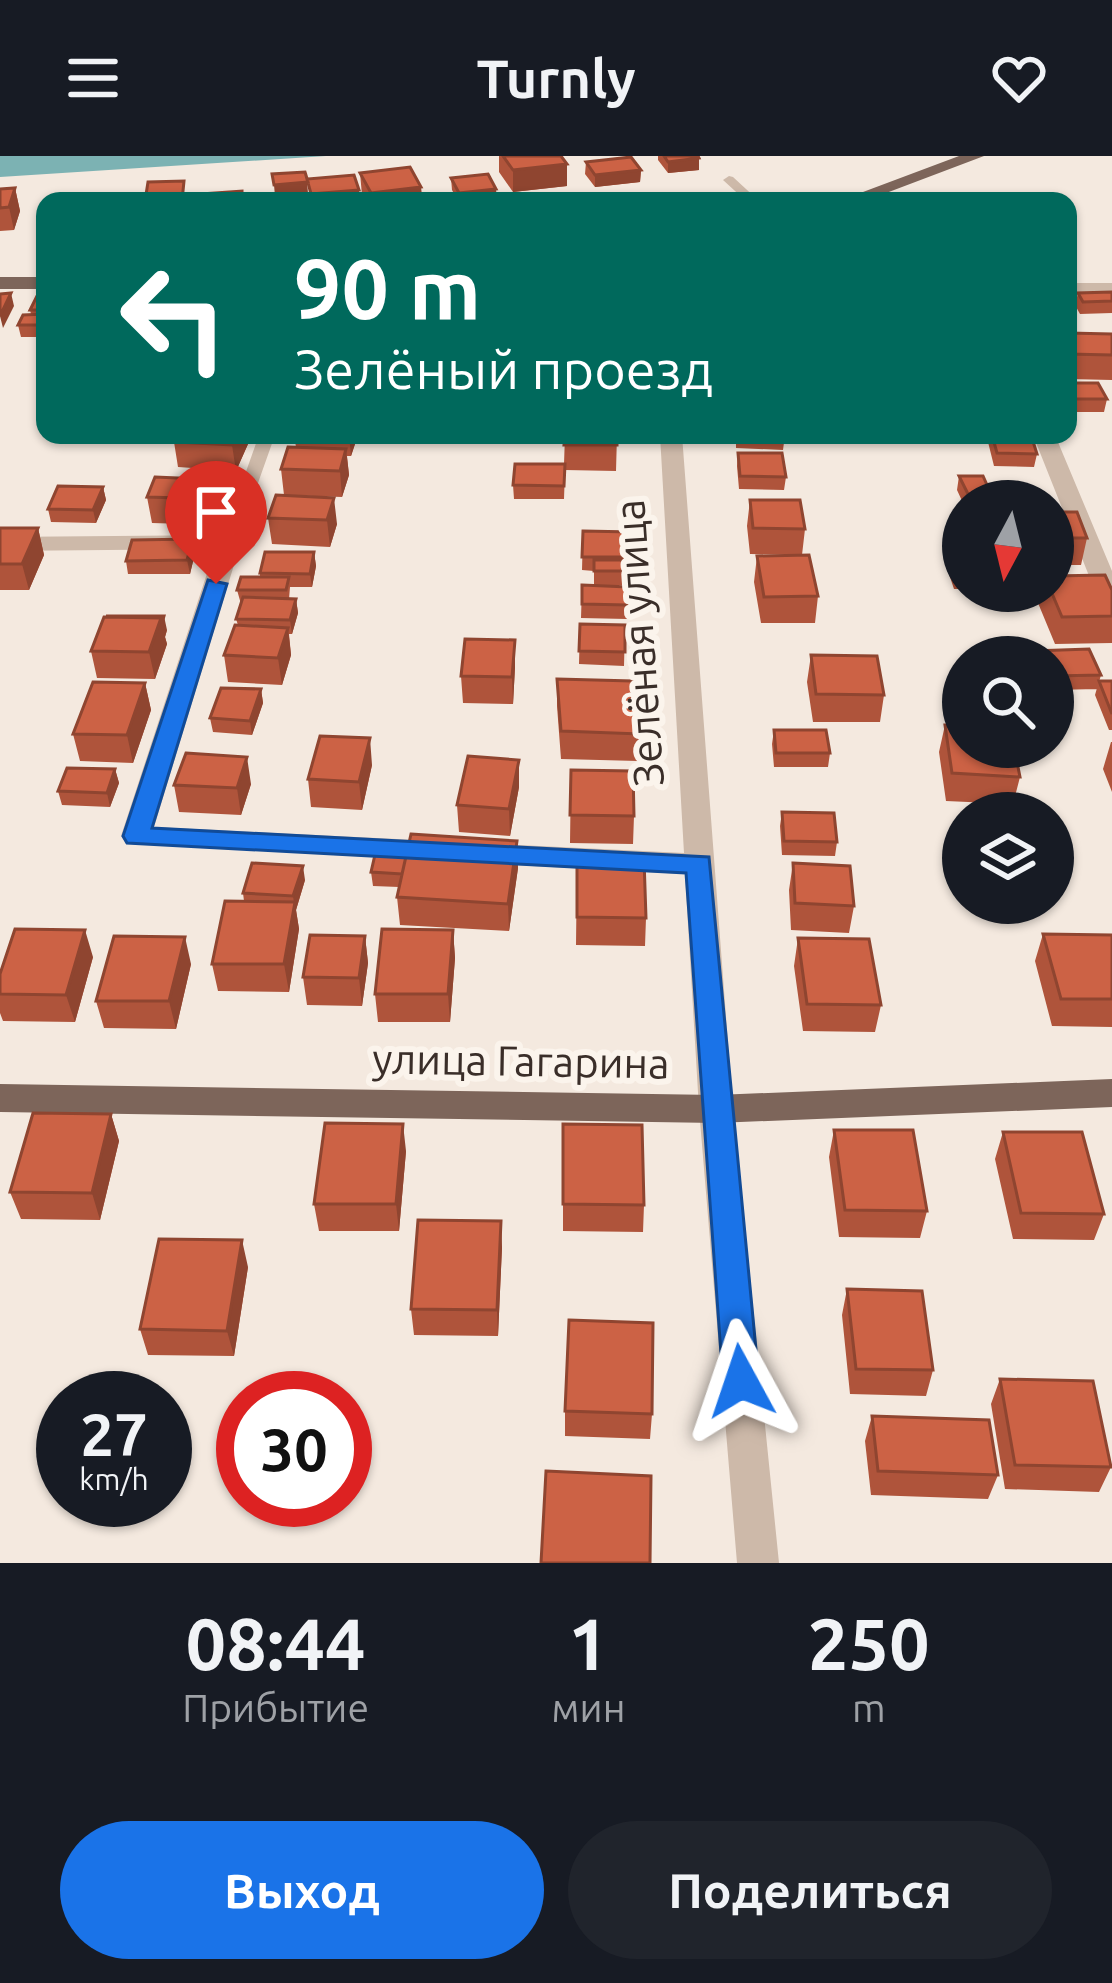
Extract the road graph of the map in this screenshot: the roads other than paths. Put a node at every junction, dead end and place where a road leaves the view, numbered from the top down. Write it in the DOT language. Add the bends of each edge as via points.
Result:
graph roads {
  1 [pos="975,156"];
  2 [pos="729,180"];
  3 [pos="743,192"];
  4 [pos="873,192"];
  5 [pos="0,283"];
  6 [pos="36,283"];
  7 [pos="1077,289"];
  8 [pos="1112,289"];
  9 [pos="264,444"];
  10 [pos="672,444"];
  11 [pos="1049,444"];
  12 [pos="229,542"];
  13 [pos="0,544"];
  14 [pos="1112,601"];
  15 [pos="699,864"];
  16 [pos="1112,1093"];
  17 [pos="0,1098"];
  18 [pos="716,1108"];
  19 [pos="758,1563"];
  1 -- 4 [label="main road"];
  2 -- 3 [label="lane"];
  5 -- 6 [label="main road"];
  7 -- 8 [label="street"];
  9 -- 12 [label="lane"];
  10 -- 15 [label="street, Зелёная улица"];
  11 -- 14 [label="street"];
  12 -- 13 [label="street"];
  12 -- 15 [label="street" via="136,836"];
  15 -- 18 [label="street, Зелёная улица"];
  16 -- 18 [label="main road, улица Гагарина"];
  17 -- 18 [label="main road, улица Гагарина"];
  18 -- 19 [label="street, Зелёная улица"];
}
